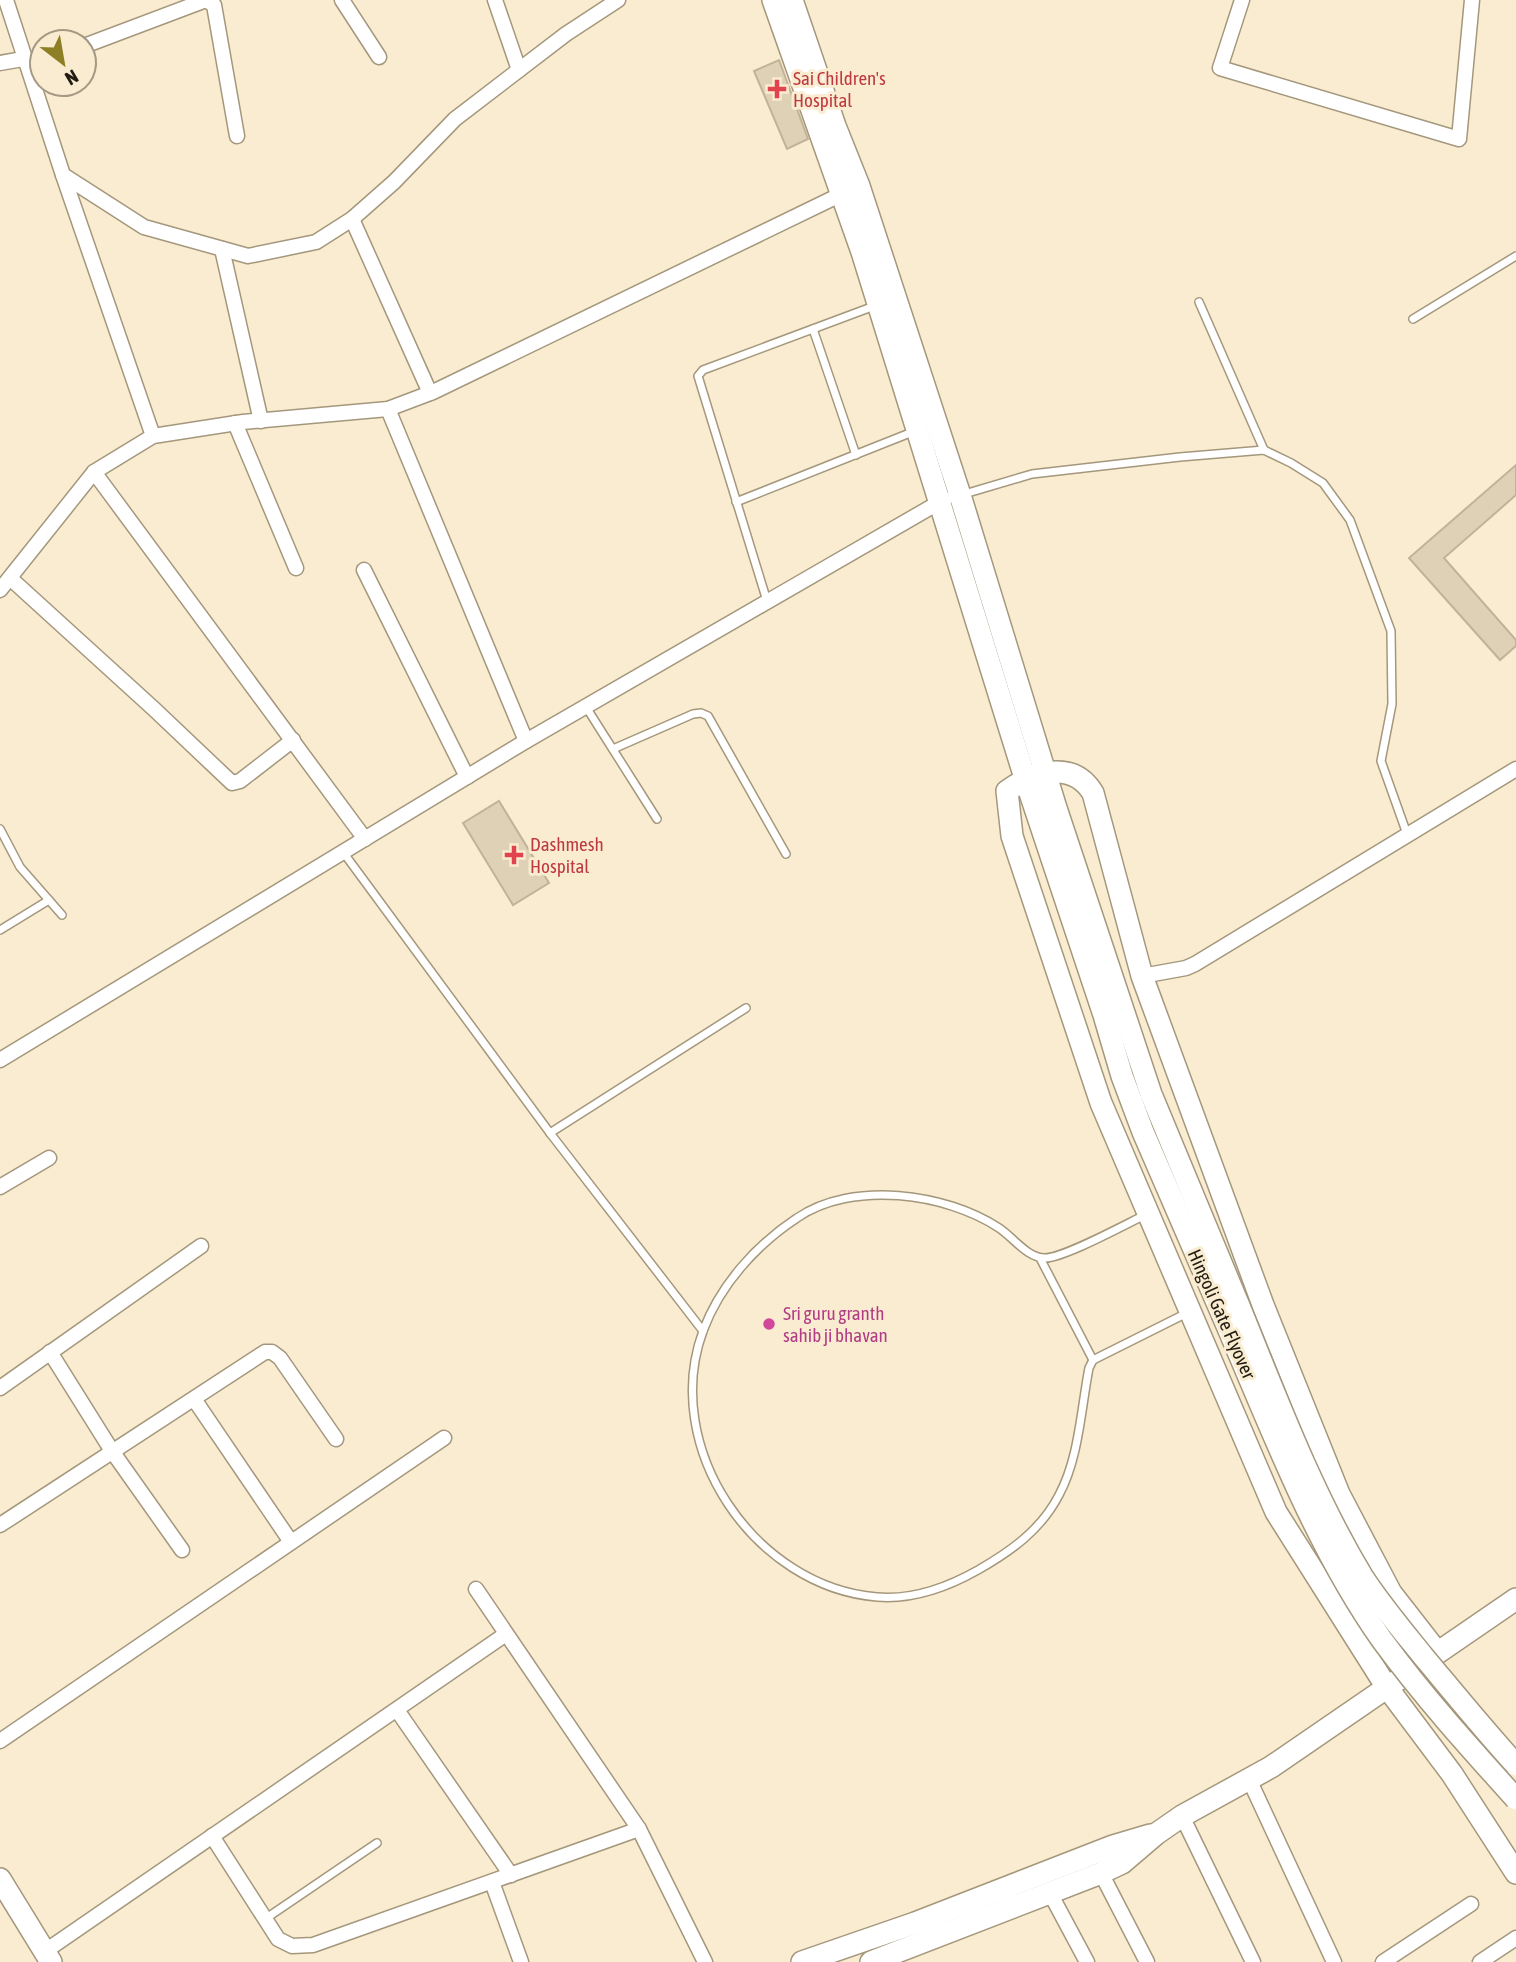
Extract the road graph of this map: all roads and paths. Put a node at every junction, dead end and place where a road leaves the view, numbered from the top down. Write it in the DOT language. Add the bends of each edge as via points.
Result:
graph roads {
  1 [pos="6,0"];
  2 [pos="342,0"];
  3 [pos="495,0"];
  4 [pos="618,0"];
  5 [pos="773,0"];
  6 [pos="792,0"];
  7 [pos="1242,0"];
  8 [pos="1472,0"];
  9 [pos="98,41"];
  10 [pos="379,57"];
  11 [pos="0,63"];
  12 [pos="25,63"];
  13 [pos="28,63"];
  14 [pos="519,70"];
  15 [pos="237,136"];
  16 [pos="62,175"];
  17 [pos="849,190"];
  18 [pos="352,219"];
  19 [pos="222,249"];
  20 [pos="1516,256"];
  21 [pos="1199,302"];
  22 [pos="878,305"];
  23 [pos="1413,319"];
  24 [pos="813,329"];
  25 [pos="430,394"];
  26 [pos="388,409"];
  27 [pos="261,421"];
  28 [pos="235,423"];
  29 [pos="917,430"];
  30 [pos="153,436"];
  31 [pos="1264,450"];
  32 [pos="856,454"];
  33 [pos="94,472"];
  34 [pos="960,495"];
  35 [pos="939,501"];
  36 [pos="736,502"];
  37 [pos="296,568"];
  38 [pos="364,570"];
  39 [pos="10,578"];
  40 [pos="0,590"];
  41 [pos="767,601"];
  42 [pos="586,706"];
  43 [pos="293,740"];
  44 [pos="526,741"];
  45 [pos="613,749"];
  46 [pos="1516,769"];
  47 [pos="1046,773"];
  48 [pos="467,777"];
  49 [pos="1025,778"];
  50 [pos="657,819"];
  51 [pos="0,829"];
  52 [pos="1407,834"];
  53 [pos="365,839"];
  54 [pos="343,852"];
  55 [pos="786,854"];
  56 [pos="49,900"];
  57 [pos="62,915"];
  58 [pos="0,930"];
  59 [pos="1142,976"];
  60 [pos="746,1008"];
  61 [pos="0,1060"];
  62 [pos="550,1133"];
  63 [pos="49,1158"];
  64 [pos="0,1187"];
  65 [pos="1148,1213"];
  66 [pos="201,1246"];
  67 [pos="1040,1258"];
  68 [pos="1230,1310"];
  69 [pos="1190,1311"];
  70 [pos="703,1331"];
  71 [pos="50,1352"];
  72 [pos="1093,1360"];
  73 [pos="0,1388"];
  74 [pos="194,1399"];
  75 [pos="444,1438"];
  76 [pos="336,1440"];
  77 [pos="113,1451"];
  78 [pos="0,1525"];
  79 [pos="291,1542"];
  80 [pos="182,1550"];
  81 [pos="476,1589"];
  82 [pos="1516,1599"];
  83 [pos="506,1634"];
  84 [pos="1437,1652"];
  85 [pos="1386,1686"];
  86 [pos="397,1710"];
  87 [pos="0,1741"];
  88 [pos="1516,1765"];
  89 [pos="1248,1777"];
  90 [pos="1516,1800"];
  91 [pos="1182,1816"];
  92 [pos="639,1829"];
  93 [pos="1156,1834"];
  94 [pos="212,1836"];
  95 [pos="377,1843"];
  96 [pos="1516,1873"];
  97 [pos="1101,1874"];
  98 [pos="511,1875"];
  99 [pos="0,1879"];
  100 [pos="492,1882"];
  101 [pos="1050,1893"];
  102 [pos="1471,1904"];
  103 [pos="265,1919"];
  104 [pos="1516,1938"];
  105 [pos="47,1957"];
  106 [pos="521,1962"];
  107 [pos="705,1962"];
  108 [pos="802,1962"];
  109 [pos="871,1962"];
  110 [pos="1087,1962"];
  111 [pos="1147,1962"];
  112 [pos="1253,1962"];
  113 [pos="1334,1962"];
  114 [pos="1383,1962"];
  115 [pos="1480,1962"];
  1 -- 12 [label="street"];
  2 -- 10 [label="street"];
  3 -- 14 [label="street"];
  4 -- 14 [label="street"];
  5 -- 17 [label="main road"];
  6 -- 17 [label="main road" via="835,126"];
  7 -- 8 [label="street" via="1220,68 1459,139"];
  9 -- 15 [label="street" via="211,2"];
  11 -- 12 [label="street"];
  12 -- 13 [label="street"];
  12 -- 16 [label="street"];
  14 -- 18 [label="street" via="455,119"];
  16 -- 19 [label="street" via="144,227"];
  16 -- 30 [label="street"];
  17 -- 22 [label="main road, Hingoli Gate Flyover"];
  17 -- 25 [label="street"];
  17 -- 34 [label="main road, Hingoli Gate Flyover"];
  18 -- 19 [label="street" via="316,242 248,256"];
  18 -- 25 [label="street"];
  19 -- 27 [label="street"];
  20 -- 23 [label="lane"];
  21 -- 31 [label="lane"];
  22 -- 24 [label="lane"];
  22 -- 29 [label="main road, Hingoli Gate Flyover"];
  24 -- 32 [label="lane"];
  24 -- 36 [label="lane" via="703,370 698,376"];
  25 -- 26 [label="street"];
  26 -- 27 [label="street"];
  26 -- 44 [label="street"];
  27 -- 28 [label="street"];
  28 -- 30 [label="street"];
  28 -- 37 [label="street"];
  29 -- 32 [label="lane"];
  29 -- 35 [label="main road, Hingoli Gate Flyover"];
  30 -- 33 [label="street"];
  31 -- 34 [label="lane" via="1032,474"];
  31 -- 52 [label="lane" via="1322,483 1350,520 1391,631 1392,704 1381,761"];
  32 -- 36 [label="lane"];
  33 -- 39 [label="street"];
  33 -- 43 [label="street"];
  34 -- 35 [label="street"];
  34 -- 47 [label="main road, Hingoli Gate Flyover"];
  35 -- 41 [label="street"];
  35 -- 49 [label="main road, Hingoli Gate Flyover"];
  36 -- 41 [label="lane"];
  38 -- 48 [label="street"];
  39 -- 40 [label="street"];
  39 -- 43 [label="street" via="232,783 240,782"];
  41 -- 42 [label="street"];
  42 -- 44 [label="street"];
  42 -- 45 [label="lane"];
  43 -- 53 [label="street"];
  44 -- 48 [label="street"];
  45 -- 50 [label="lane"];
  45 -- 55 [label="lane" via="693,714 708,716"];
  46 -- 52 [label="street"];
  47 -- 49 [label="main road"];
  47 -- 59 [label="main road" via="1079,776 1093,793"];
  47 -- 68 [label="main road, Hingoli Gate Flyover" via="1151,1094"];
  48 -- 53 [label="street"];
  49 -- 65 [label="main road" via="1007,791 1012,836 1097,1090"];
  49 -- 68 [label="main road, Hingoli Gate Flyover" via="1143,1132"];
  51 -- 56 [label="lane" via="20,867"];
  52 -- 59 [label="street" via="1195,964"];
  53 -- 54 [label="street"];
  54 -- 61 [label="street"];
  54 -- 62 [label="lane"];
  56 -- 57 [label="lane"];
  56 -- 58 [label="lane"];
  59 -- 84 [label="main road" via="1263,1305 1339,1494 1391,1593"];
  60 -- 62 [label="lane"];
  62 -- 70 [label="lane"];
  63 -- 64 [label="street"];
  65 -- 67 [label="lane" via="1059,1255"];
  65 -- 69 [label="main road"];
  66 -- 71 [label="street"];
  67 -- 70 [label="lane" via="963,1208 915,1196 833,1201 800,1215 744,1264 724,1288"];
  67 -- 72 [label="lane"];
  68 -- 88 [label="main road, Hingoli Gate Flyover, bridge" via="1363,1577 1426,1660"];
  68 -- 90 [label="main road, Hingoli Gate Flyover, bridge" via="1296,1484 1343,1577 1382,1639"];
  69 -- 72 [label="lane"];
  69 -- 85 [label="main road" via="1276,1512"];
  70 -- 72 [label="lane" via="695,1367 694,1411 703,1456 724,1499 777,1558 842,1590 877,1597 912,1596 942,1587 1007,1553 1037,1529 1059,1494 1073,1457"];
  71 -- 73 [label="street"];
  71 -- 77 [label="street"];
  74 -- 76 [label="street" via="265,1352 272,1352"];
  74 -- 77 [label="street"];
  74 -- 79 [label="street"];
  75 -- 79 [label="street"];
  77 -- 78 [label="street"];
  77 -- 80 [label="street"];
  79 -- 87 [label="street"];
  81 -- 83 [label="street"];
  82 -- 84 [label="main road"];
  83 -- 86 [label="street"];
  83 -- 92 [label="street"];
  84 -- 85 [label="main road"];
  85 -- 89 [label="main road" via="1271,1767"];
  85 -- 96 [label="main road" via="1452,1774"];
  86 -- 94 [label="street"];
  86 -- 98 [label="street"];
  89 -- 91 [label="main road"];
  89 -- 113 [label="street"];
  91 -- 93 [label="main road"];
  91 -- 112 [label="street"];
  92 -- 98 [label="street"];
  92 -- 107 [label="street"];
  93 -- 97 [label="main road"];
  93 -- 108 [label="main road"];
  94 -- 103 [label="street"];
  94 -- 105 [label="street"];
  95 -- 103 [label="lane"];
  97 -- 101 [label="main road"];
  97 -- 111 [label="street"];
  98 -- 100 [label="street"];
  99 -- 105 [label="main road"];
  100 -- 103 [label="street" via="313,1945 292,1946 278,1939"];
  100 -- 106 [label="street"];
  101 -- 109 [label="main road"];
  101 -- 110 [label="street"];
  102 -- 114 [label="street"];
  104 -- 115 [label="street"];
}
